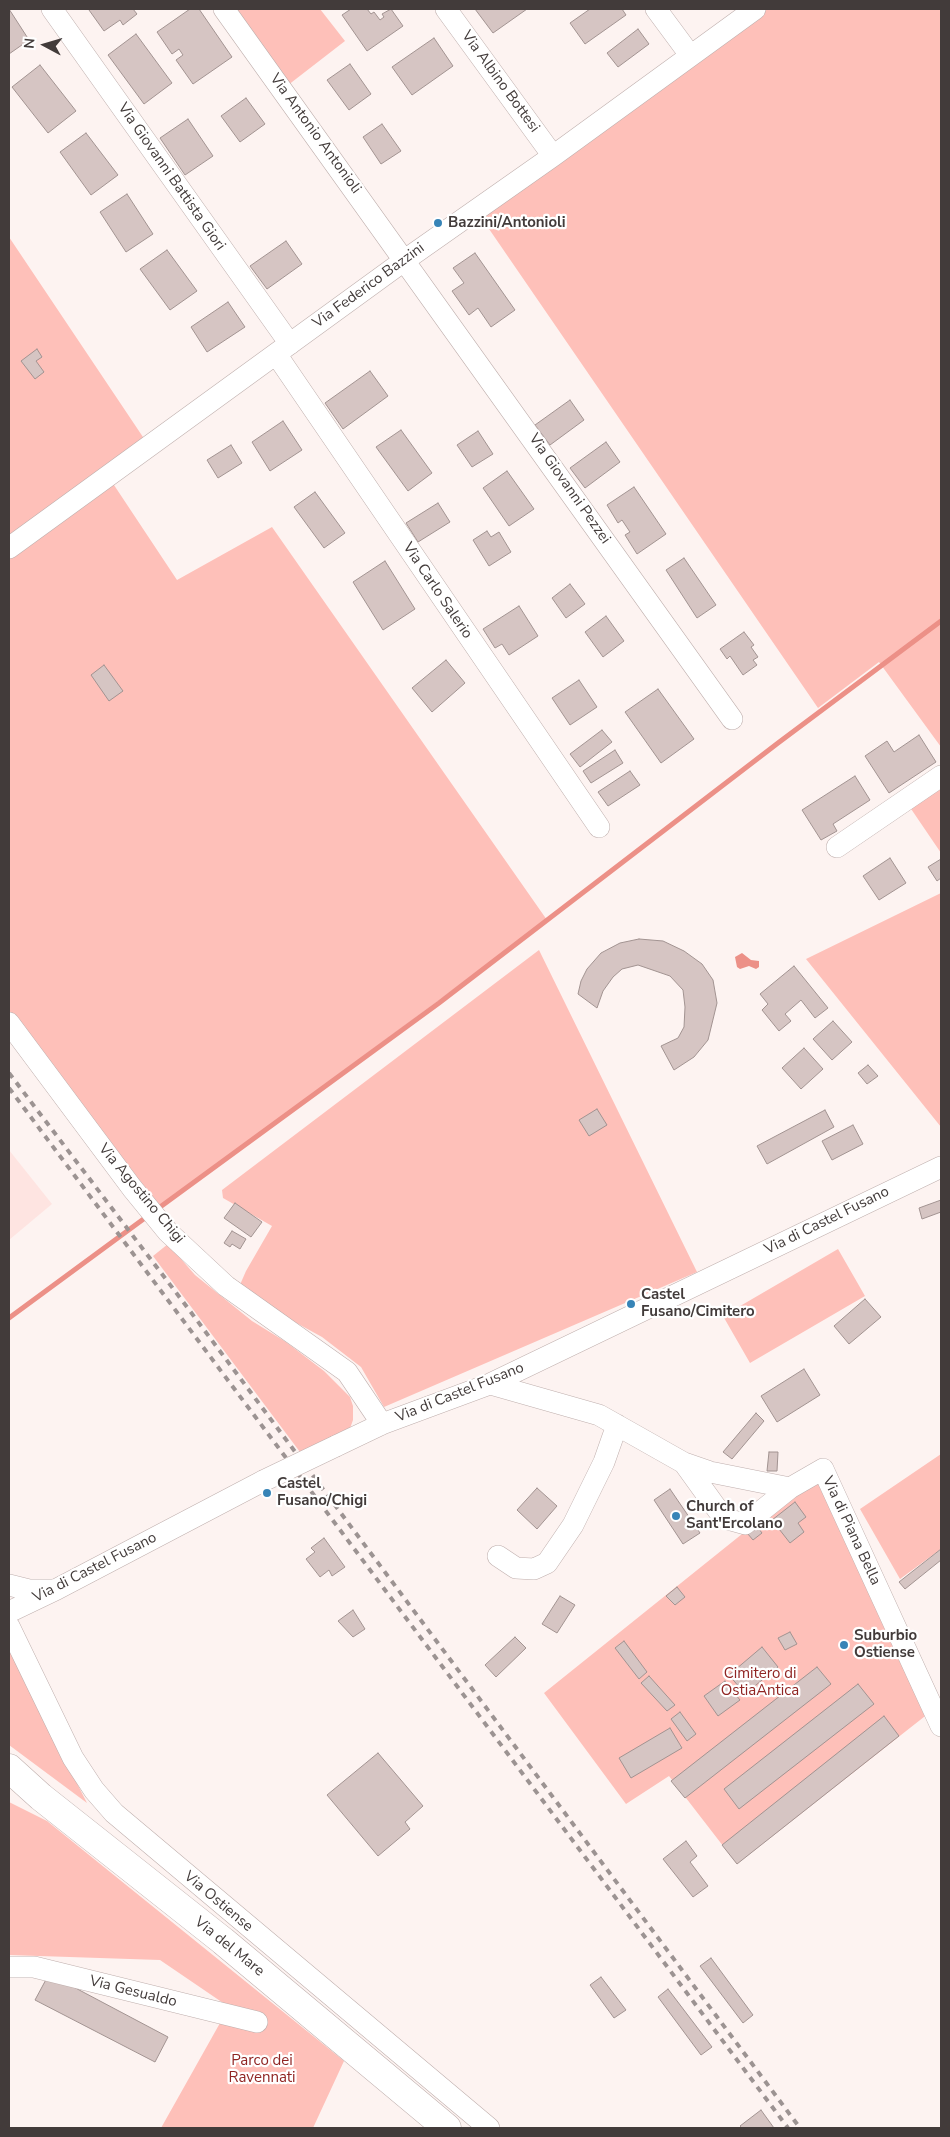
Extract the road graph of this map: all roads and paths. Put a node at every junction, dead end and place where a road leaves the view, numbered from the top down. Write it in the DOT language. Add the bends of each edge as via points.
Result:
graph roads {
  1 [pos="52,9"];
  2 [pos="224,9"];
  3 [pos="446,9"];
  4 [pos="656,9"];
  5 [pos="755,9"];
  6 [pos="690,55"];
  7 [pos="553,156"];
  8 [pos="405,260"];
  9 [pos="283,349"];
  10 [pos="9,548"];
  11 [pos="732,719"];
  12 [pos="941,776"];
  13 [pos="598,827"];
  14 [pos="837,847"];
  15 [pos="9,1023"];
  16 [pos="941,1167"];
  17 [pos="490,1384"];
  18 [pos="382,1424"];
  19 [pos="617,1425"];
  20 [pos="684,1463"];
  21 [pos="790,1488"];
  22 [pos="498,1556"];
  23 [pos="9,1585"];
  24 [pos="57,1589"];
  25 [pos="9,1612"];
  26 [pos="9,1626"];
  27 [pos="941,1726"];
  28 [pos="9,1768"];
  29 [pos="9,1785"];
  30 [pos="41,1797"];
  31 [pos="9,1968"];
  32 [pos="257,2022"];
  33 [pos="447,2128"];
  34 [pos="489,2128"];
  1 -- 9 [label="street, Via Giovanni Battista Giori"];
  2 -- 8 [label="street, Via Antonio Antonioli"];
  3 -- 7 [label="street, Via Albino Bottesi"];
  4 -- 6 [label="street"];
  5 -- 6 [label="street, Via Federico Bazzini"];
  6 -- 7 [label="street, Via Federico Bazzini"];
  7 -- 8 [label="street, Via Federico Bazzini"];
  8 -- 9 [label="street, Via Federico Bazzini"];
  8 -- 11 [label="street, Via Giovanni Pezzei"];
  9 -- 10 [label="street, Via Federico Bazzini"];
  9 -- 13 [label="street, Via Carlo Salerio"];
  12 -- 14 [label="street"];
  15 -- 18 [label="street, Via Agostino Chigi" via="168,1232 226,1286 347,1372"];
  16 -- 17 [label="street, Via di Castel Fusano"];
  17 -- 18 [label="street, Via di Castel Fusano"];
  17 -- 19 [label="street" via="599,1415"];
  18 -- 24 [label="street, Via di Castel Fusano, bridge" via="263,1481"];
  19 -- 20 [label="street"];
  19 -- 22 [label="street" via="604,1462 573,1525 547,1563 534,1569 516,1568"];
  20 -- 21 [label="street" via="710,1472"];
  20 -- 21 [label="street" via="726,1519 753,1522"];
  21 -- 27 [label="street, Via di Piana Bella" via="823,1469"];
  23 -- 24 [label="street" via="43,1591"];
  24 -- 25 [label="street, Via di Castel Fusano"];
  26 -- 34 [label="street, Via Ostiense" via="73,1758 114,1813"];
  28 -- 30 [label="main road, Via del Mare"];
  29 -- 30 [label="main road"];
  30 -- 33 [label="main road, Via del Mare" via="223,1941"];
  31 -- 32 [label="street, Via Gesualdo" via="34,1967"];
}
